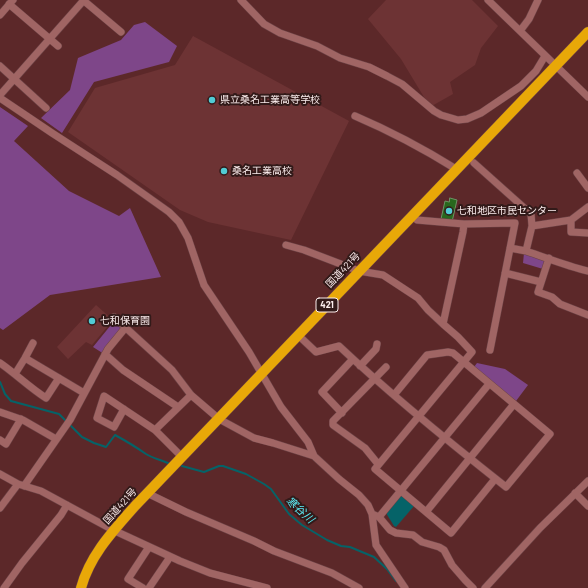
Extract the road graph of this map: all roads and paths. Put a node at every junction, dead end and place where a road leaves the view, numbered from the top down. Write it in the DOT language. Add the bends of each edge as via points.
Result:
graph roads {
  1 [pos="83,0"];
  2 [pos="241,0"];
  3 [pos="488,0"];
  4 [pos="538,0"];
  5 [pos="11,2"];
  6 [pos="0,15"];
  7 [pos="520,31"];
  8 [pos="121,32"];
  9 [pos="588,32"];
  10 [pos="50,39"];
  11 [pos="58,46"];
  12 [pos="546,56"];
  13 [pos="0,66"];
  14 [pos="556,66"];
  15 [pos="14,79"];
  16 [pos="0,97"];
  17 [pos="588,98"];
  18 [pos="46,108"];
  19 [pos="355,116"];
  20 [pos="474,163"];
  21 [pos="456,169"];
  22 [pos="577,173"];
  23 [pos="588,188"];
  24 [pos="588,207"];
  25 [pos="412,215"];
  26 [pos="571,220"];
  27 [pos="464,224"];
  28 [pos="532,226"];
  29 [pos="588,232"];
  30 [pos="286,245"];
  31 [pos="510,248"];
  32 [pos="526,252"];
  33 [pos="549,258"];
  34 [pos="359,271"];
  35 [pos="588,271"];
  36 [pos="505,273"];
  37 [pos="541,282"];
  38 [pos="588,315"];
  39 [pos="114,317"];
  40 [pos="443,324"];
  41 [pos="126,327"];
  42 [pos="298,335"];
  43 [pos="33,343"];
  44 [pos="377,344"];
  45 [pos="490,350"];
  46 [pos="105,354"];
  47 [pos="26,358"];
  48 [pos="353,359"];
  49 [pos="464,362"];
  50 [pos="0,363"];
  51 [pos="360,366"];
  52 [pos="386,367"];
  53 [pos="261,373"];
  54 [pos="15,374"];
  55 [pos="59,378"];
  56 [pos="375,380"];
  57 [pos="489,384"];
  58 [pos="84,393"];
  59 [pos="191,395"];
  60 [pos="394,395"];
  61 [pos="514,404"];
  62 [pos="178,407"];
  63 [pos="124,409"];
  64 [pos="0,412"];
  65 [pos="342,413"];
  66 [pos="419,416"];
  67 [pos="21,419"];
  68 [pos="218,419"];
  69 [pos="155,430"];
  70 [pos="445,437"];
  71 [pos="56,439"];
  72 [pos="0,440"];
  73 [pos="314,456"];
  74 [pos="182,457"];
  75 [pos="470,458"];
  76 [pos="378,464"];
  77 [pos="0,474"];
  78 [pos="495,479"];
  79 [pos="588,480"];
  80 [pos="21,485"];
  81 [pos="400,491"];
  82 [pos="575,493"];
  83 [pos="147,494"];
  84 [pos="67,505"];
  85 [pos="588,506"];
  86 [pos="0,508"];
  87 [pos="426,512"];
  88 [pos="375,515"];
  89 [pos="113,530"];
  90 [pos="150,547"];
  91 [pos="169,556"];
  92 [pos="4,588"];
  93 [pos="81,588"];
  94 [pos="143,588"];
  95 [pos="149,588"];
  96 [pos="267,588"];
  97 [pos="358,588"];
  98 [pos="405,588"];
  99 [pos="473,588"];
  100 [pos="485,588"];
  1 -- 8 [label="street"];
  1 -- 10 [label="street"];
  2 -- 12 [label="street" via="264,24 340,58 369,67 402,84 434,111 458,120 481,113 521,86"];
  3 -- 7 [label="street"];
  4 -- 7 [label="street"];
  5 -- 6 [label="street"];
  5 -- 10 [label="street"];
  7 -- 12 [label="street"];
  9 -- 14 [label="highway, 国道421号 / 421"];
  10 -- 11 [label="street"];
  10 -- 15 [label="street"];
  12 -- 14 [label="street"];
  13 -- 15 [label="street"];
  14 -- 17 [label="street"];
  14 -- 21 [label="highway, 国道421号 / 421"];
  15 -- 16 [label="street"];
  15 -- 18 [label="street"];
  16 -- 53 [label="street" via="118,175 179,222 188,238 204,285"];
  19 -- 21 [label="street"];
  20 -- 28 [label="street" via="531,214"];
  21 -- 25 [label="highway, 国道421号 / 421"];
  22 -- 23 [label="street"];
  24 -- 26 [label="street"];
  25 -- 27 [label="street" via="416,220"];
  25 -- 34 [label="highway, 国道421号 / 421"];
  26 -- 28 [label="street"];
  26 -- 29 [label="street" via="571,232"];
  27 -- 31 [label="street" via="515,223"];
  27 -- 40 [label="street"];
  28 -- 32 [label="street"];
  30 -- 34 [label="street"];
  31 -- 32 [label="street"];
  31 -- 36 [label="street"];
  32 -- 33 [label="street"];
  33 -- 35 [label="street" via="572,268"];
  33 -- 37 [label="street"];
  34 -- 40 [label="street" via="383,275 418,298"];
  34 -- 42 [label="highway, 国道421号 / 421"];
  36 -- 37 [label="street"];
  36 -- 45 [label="street"];
  37 -- 38 [label="street" via="538,292"];
  39 -- 41 [label="street"];
  40 -- 49 [label="street" via="472,352"];
  41 -- 46 [label="street"];
  41 -- 59 [label="street" via="172,370"];
  42 -- 48 [label="street" via="316,352 339,346"];
  42 -- 53 [label="highway, 国道421号 / 421"];
  43 -- 47 [label="street"];
  44 -- 51 [label="street" via="376,349"];
  46 -- 58 [label="street"];
  46 -- 62 [label="street" via="123,370"];
  47 -- 54 [label="street"];
  47 -- 55 [label="street"];
  48 -- 51 [label="street"];
  48 -- 65 [label="street" via="322,392"];
  49 -- 57 [label="street"];
  49 -- 60 [label="street" via="448,352 427,355"];
  49 -- 66 [label="street"];
  50 -- 54 [label="street"];
  51 -- 56 [label="street"];
  52 -- 56 [label="street"];
  53 -- 68 [label="highway, 国道421号 / 421"];
  53 -- 73 [label="street" via="281,407 308,442"];
  54 -- 55 [label="street" via="31,389 46,398"];
  55 -- 58 [label="street"];
  56 -- 60 [label="street"];
  56 -- 65 [label="street"];
  57 -- 61 [label="street"];
  57 -- 70 [label="street"];
  58 -- 71 [label="street"];
  59 -- 62 [label="street"];
  59 -- 68 [label="street"];
  60 -- 66 [label="street"];
  61 -- 75 [label="street"];
  61 -- 78 [label="street" via="550,434 506,487"];
  62 -- 69 [label="street"];
  63 -- 69 [label="street"];
  64 -- 67 [label="street"];
  65 -- 76 [label="street" via="333,421 333,425 365,448"];
  66 -- 70 [label="street"];
  66 -- 76 [label="street"];
  67 -- 71 [label="street"];
  67 -- 72 [label="street" via="6,444"];
  68 -- 73 [label="street" via="254,438"];
  68 -- 74 [label="highway, 国道421号 / 421"];
  69 -- 74 [label="street"];
  70 -- 75 [label="street"];
  70 -- 81 [label="street"];
  71 -- 80 [label="street"];
  73 -- 88 [label="street" via="359,495"];
  74 -- 83 [label="highway, 国道421号 / 421"];
  75 -- 78 [label="street"];
  75 -- 87 [label="street"];
  76 -- 81 [label="street" via="374,469"];
  77 -- 80 [label="street"];
  78 -- 87 [label="street" via="451,533"];
  79 -- 82 [label="street"];
  80 -- 84 [label="street" via="41,491"];
  80 -- 86 [label="street"];
  81 -- 87 [label="street"];
  81 -- 88 [label="street"];
  82 -- 85 [label="street"];
  82 -- 100 [label="street"];
  83 -- 89 [label="highway, 国道421号 / 421"];
  83 -- 97 [label="street" via="274,551 332,573"];
  84 -- 89 [label="street"];
  84 -- 92 [label="street"];
  88 -- 98 [label="street" via="376,545"];
  88 -- 99 [label="street" via="390,530 413,535 422,542 444,550 452,565"];
  89 -- 90 [label="street"];
  89 -- 93 [label="highway, 国道421号 / 421" via="98,551"];
  90 -- 91 [label="street"];
  90 -- 94 [label="street" via="128,579"];
  91 -- 95 [label="street"];
  91 -- 96 [label="street" via="210,573"];
}
